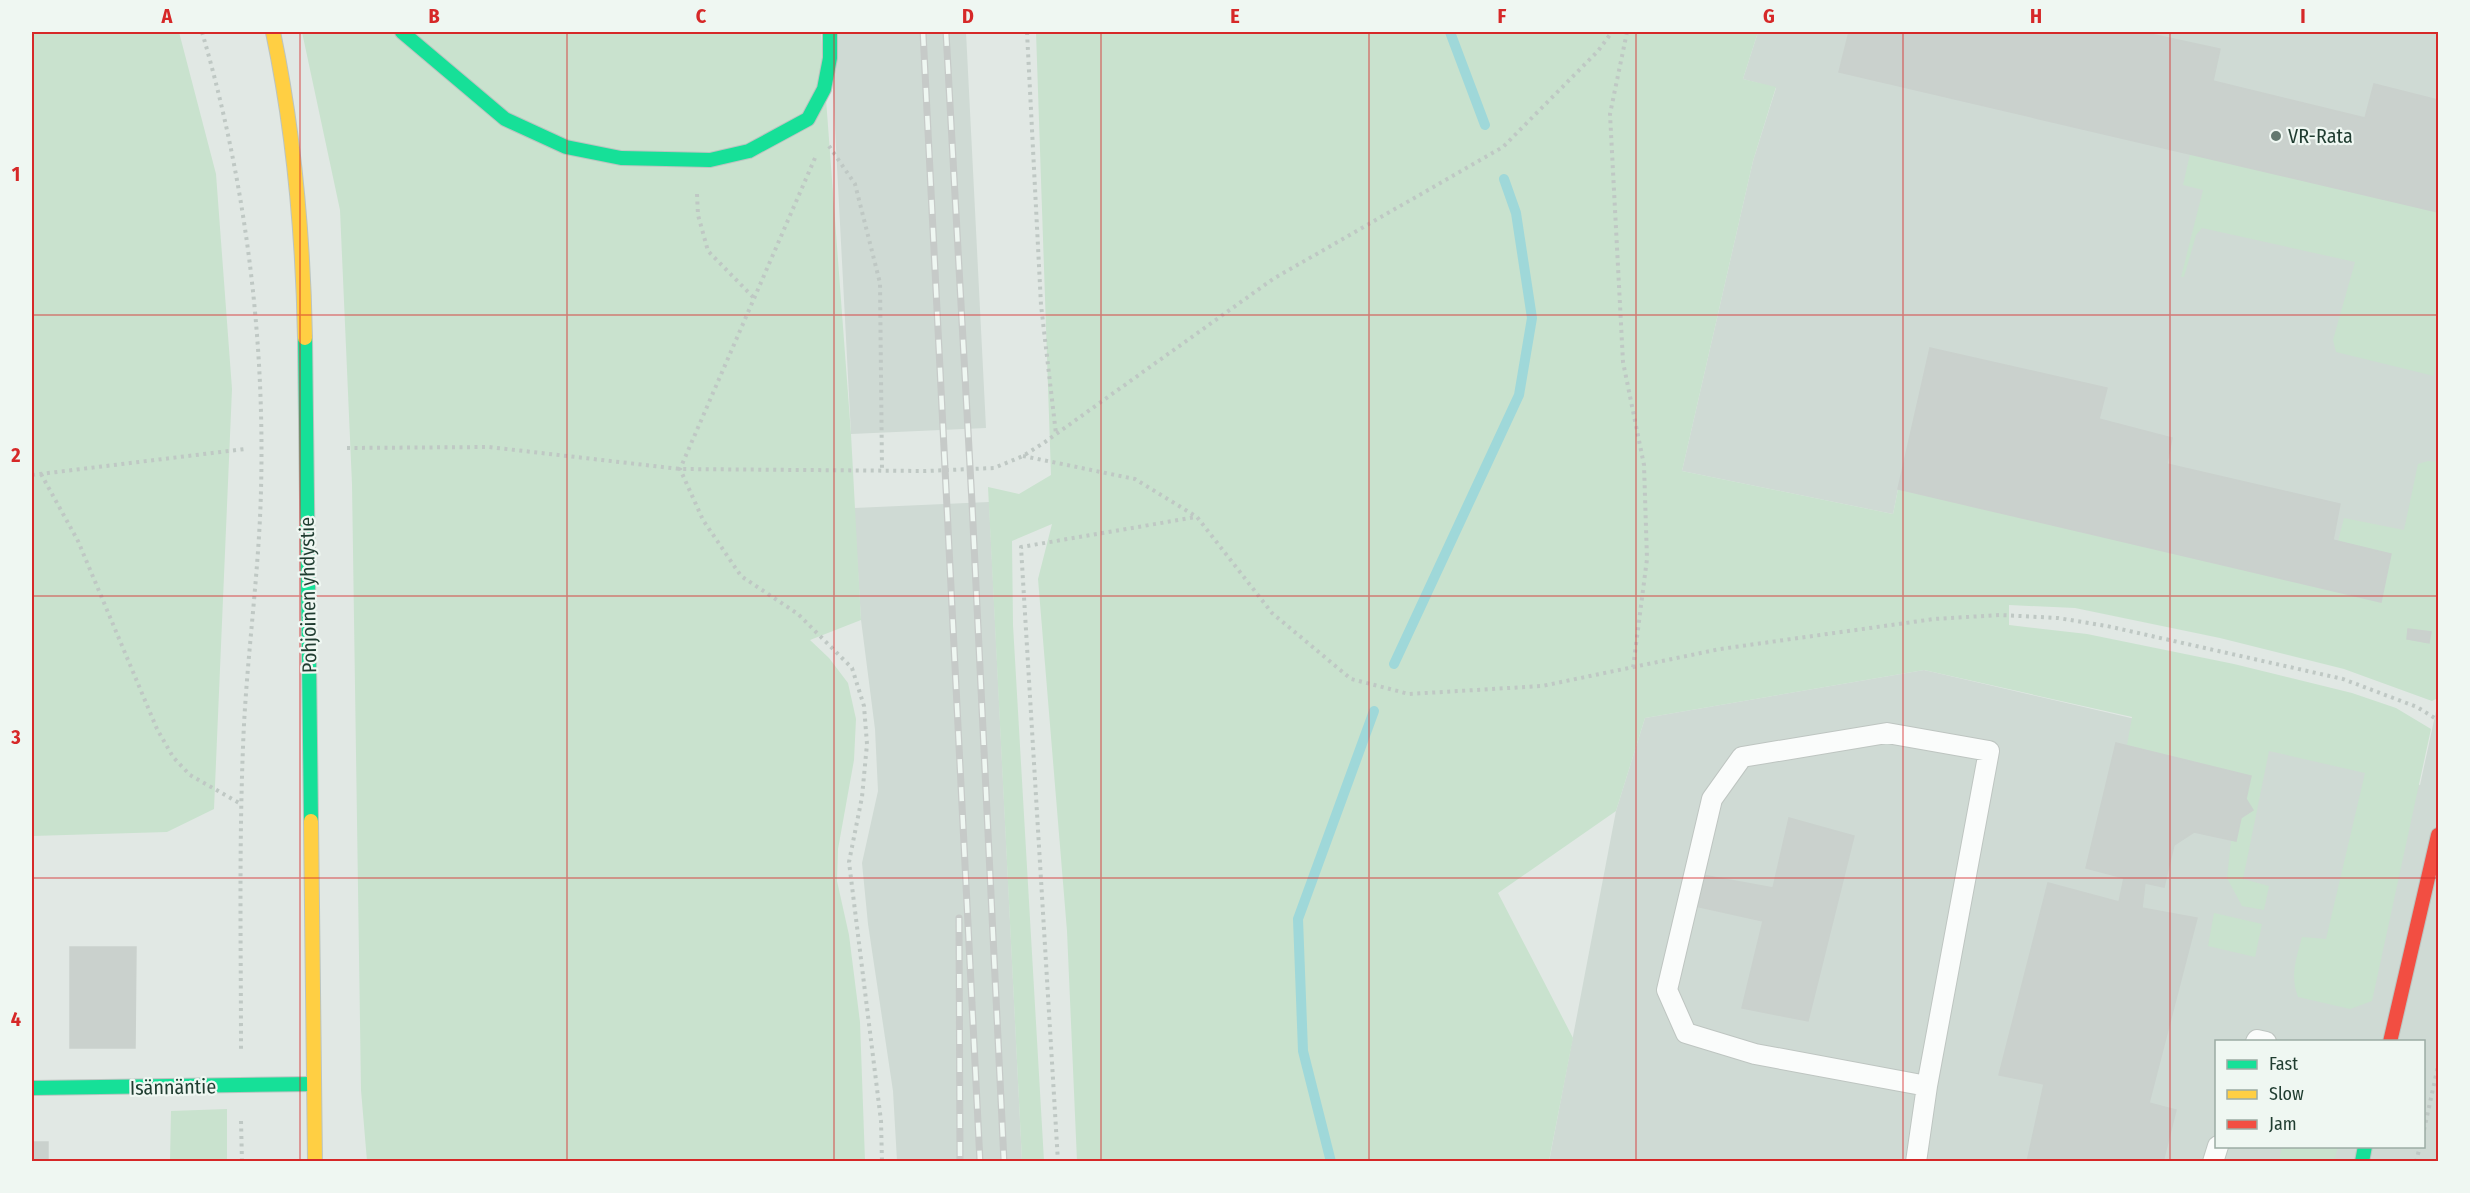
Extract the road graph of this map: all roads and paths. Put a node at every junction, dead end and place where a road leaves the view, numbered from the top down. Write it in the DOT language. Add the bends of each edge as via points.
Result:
graph roads {
  1 [pos="202,32"];
  2 [pos="273,32"];
  3 [pos="402,32"];
  4 [pos="830,32"];
  5 [pos="1026,32"];
  6 [pos="1612,32"];
  7 [pos="1627,32"];
  8 [pos="808,119"];
  9 [pos="823,138"];
  10 [pos="696,160"];
  11 [pos="754,298"];
  12 [pos="1056,434"];
  13 [pos="347,448"];
  14 [pos="245,449"];
  15 [pos="1023,456"];
  16 [pos="680,469"];
  17 [pos="882,470"];
  18 [pos="41,474"];
  19 [pos="32,475"];
  20 [pos="1197,517"];
  21 [pos="1633,668"];
  22 [pos="2439,720"];
  23 [pos="242,805"];
  24 [pos="2439,835"];
  25 [pos="2390,1040"];
  26 [pos="2439,1066"];
  27 [pos="314,1084"];
  28 [pos="240,1086"];
  29 [pos="1927,1086"];
  30 [pos="32,1089"];
  31 [pos="2425,1126"];
  32 [pos="242,1161"];
  33 [pos="315,1161"];
  34 [pos="882,1161"];
  35 [pos="1058,1161"];
  36 [pos="1916,1161"];
  1 -- 23 [label="path" via="230,143 259,362 261,489"];
  2 -- 27 [label="main road, Pohjoinen yhdystie" via="291,150 304,298"];
  3 -- 10 [label="main road" via="505,119 566,147 621,158"];
  4 -- 8 [label="main road" via="824,89"];
  5 -- 12 [label="path" via="1041,305"];
  6 -- 12 [label="path" via="1503,147 1273,279"];
  7 -- 21 [label="path" via="1610,114 1623,362 1644,465 1647,559"];
  8 -- 9 [label="path"];
  8 -- 10 [label="main road" via="749,151"];
  9 -- 11 [label="path"];
  9 -- 17 [label="path" via="855,184 880,283"];
  10 -- 11 [label="path" via="698,215 708,251"];
  11 -- 16 [label="path"];
  12 -- 15 [label="path"];
  13 -- 16 [label="path" via="489,447"];
  14 -- 18 [label="path"];
  15 -- 17 [label="path" via="994,468"];
  15 -- 20 [label="path" via="1135,479"];
  16 -- 17 [label="path"];
  16 -- 34 [label="path" via="703,520 741,576 798,614 852,668 864,706 867,744 862,797 849,862"];
  18 -- 19 [label="path"];
  18 -- 23 [label="path" via="78,541 157,729 173,757 190,775"];
  20 -- 21 [label="path" via="1272,613 1351,679 1409,694 1542,686"];
  20 -- 35 [label="path" via="1021,547"];
  21 -- 22 [label="path" via="1720,649 1934,619 2000,615 2058,618 2343,679 2417,707"];
  23 -- 28 [label="path"];
  24 -- 25 [label="main road"];
  26 -- 31 [label="path"];
  27 -- 28 [label="main road, Isännäntie"];
  27 -- 33 [label="main road, Pohjoinen yhdystie"];
  28 -- 30 [label="main road, Isännäntie"];
  28 -- 32 [label="path"];
  29 -- 29 [label="lane" via="1989,751 1887,733 1742,757 1712,799 1667,990 1686,1033 1755,1054"];
  29 -- 36 [label="lane"];
}
